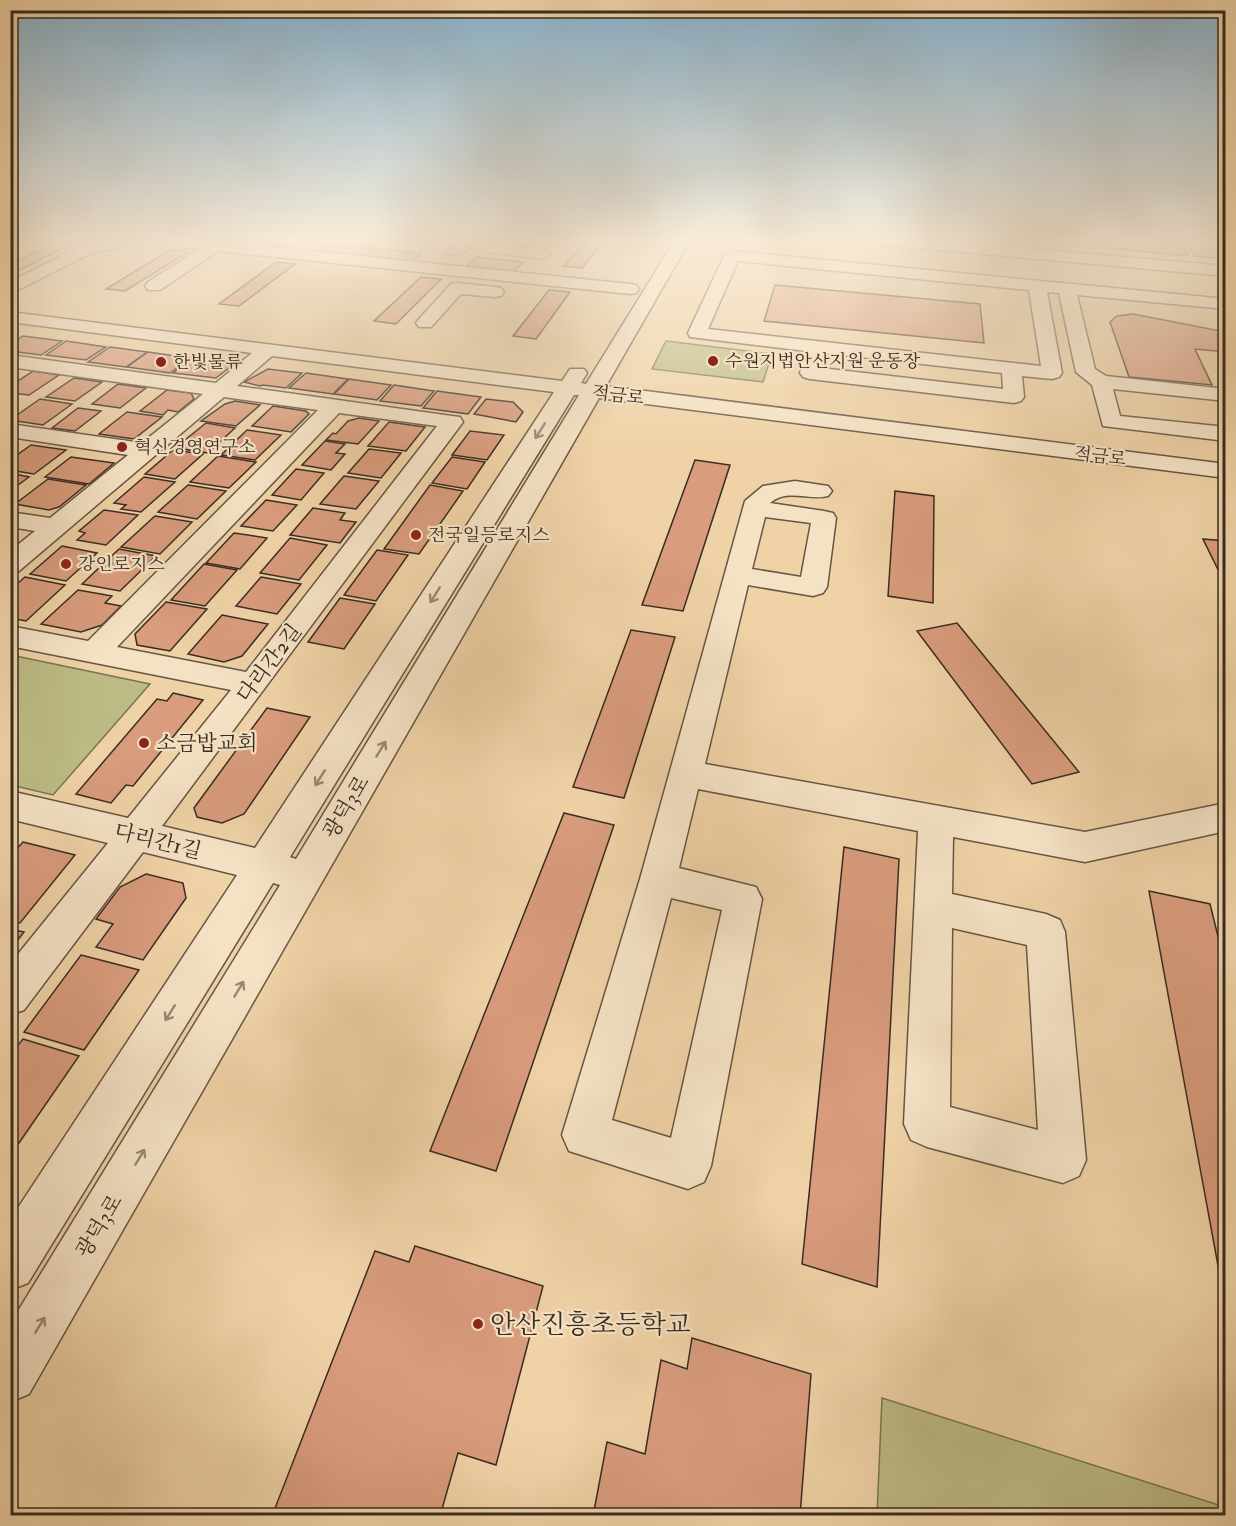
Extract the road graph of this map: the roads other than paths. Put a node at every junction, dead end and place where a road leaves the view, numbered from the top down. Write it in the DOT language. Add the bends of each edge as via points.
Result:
graph roads {
  1 [pos="436,311"];
  2 [pos="619,311"];
  3 [pos="633,311"];
  4 [pos="707,311"];
  5 [pos="1052,311"];
  6 [pos="1062,311"];
  7 [pos="10,317"];
  8 [pos="425,323"];
  9 [pos="817,346"];
  10 [pos="269,349"];
  11 [pos="10,361"];
  12 [pos="1011,368"];
  13 [pos="1101,382"];
  14 [pos="579,390"];
  15 [pos="221,391"];
  16 [pos="1226,396"];
  17 [pos="334,406"];
  18 [pos="10,430"];
  19 [pos="1226,434"];
  20 [pos="147,452"];
  21 [pos="1226,471"];
  22 [pos="820,491"];
  23 [pos="755,508"];
  24 [pos="10,519"];
  25 [pos="57,527"];
  26 [pos="10,565"];
  27 [pos="738,575"];
  28 [pos="10,636"];
  29 [pos="95,652"];
  30 [pos="253,684"];
  31 [pos="686,774"];
  32 [pos="10,805"];
  33 [pos="1226,817"];
  34 [pos="936,819"];
  35 [pos="135,835"];
  36 [pos="264,866"];
  37 [pos="306,876"];
  38 [pos="658,879"];
  39 [pos="933,907"];
  40 [pos="10,996"];
  41 [pos="10,1265"];
  42 [pos="10,1375"];
  1 -- 8 [label="street"];
  2 -- 14 [label="street, 광덕3로"];
  3 -- 14 [label="street, 광덕3로"];
  4 -- 9 [label="street" via="697,333"];
  5 -- 12 [label="street" via="1052,373"];
  6 -- 13 [label="street" via="1086,372"];
  7 -- 10 [label="street, 적금로"];
  9 -- 12 [label="street"];
  9 -- 12 [label="street" via="810,373 1014,397"];
  10 -- 14 [label="street, 적금로"];
  10 -- 15 [label="street"];
  11 -- 15 [label="street, 다리간2길"];
  13 -- 16 [label="street"];
  13 -- 19 [label="street" via="1111,421"];
  14 -- 21 [label="street, 적금로"];
  14 -- 36 [label="street, 광덕3로, one-way"];
  37 -- 14 [label="street, 광덕3로, one-way"];
  15 -- 17 [label="street, 다리간2길"];
  15 -- 20 [label="street"];
  17 -- 29 [label="street"];
  17 -- 30 [label="street, 다리간2길" via="452,422"];
  18 -- 20 [label="street"];
  20 -- 25 [label="street"];
  22 -- 23 [label="street" via="778,488 766,492"];
  23 -- 27 [label="street"];
  23 -- 27 [label="street" via="824,518 813,587"];
  24 -- 25 [label="street"];
  25 -- 26 [label="street"];
  27 -- 31 [label="street"];
  28 -- 29 [label="street"];
  29 -- 30 [label="street"];
  30 -- 35 [label="street, 다리간2길"];
  31 -- 34 [label="street"];
  31 -- 38 [label="street"];
  32 -- 35 [label="street, 다리간1길"];
  33 -- 34 [label="street" via="1085,847"];
  34 -- 39 [label="street"];
  35 -- 36 [label="street, 다리간1길"];
  35 -- 40 [label="street, 다리간2길"];
  36 -- 37 [label="street, 다리간1길"];
  36 -- 41 [label="street, 광덕3로, one-way"];
  42 -- 37 [label="street, 광덕3로, one-way"];
  38 -- 38 [label="street" via="585,1135 688,1166 743,899"];
  39 -- 39 [label="street" via="1046,932 1063,1160 927,1124"];
}
